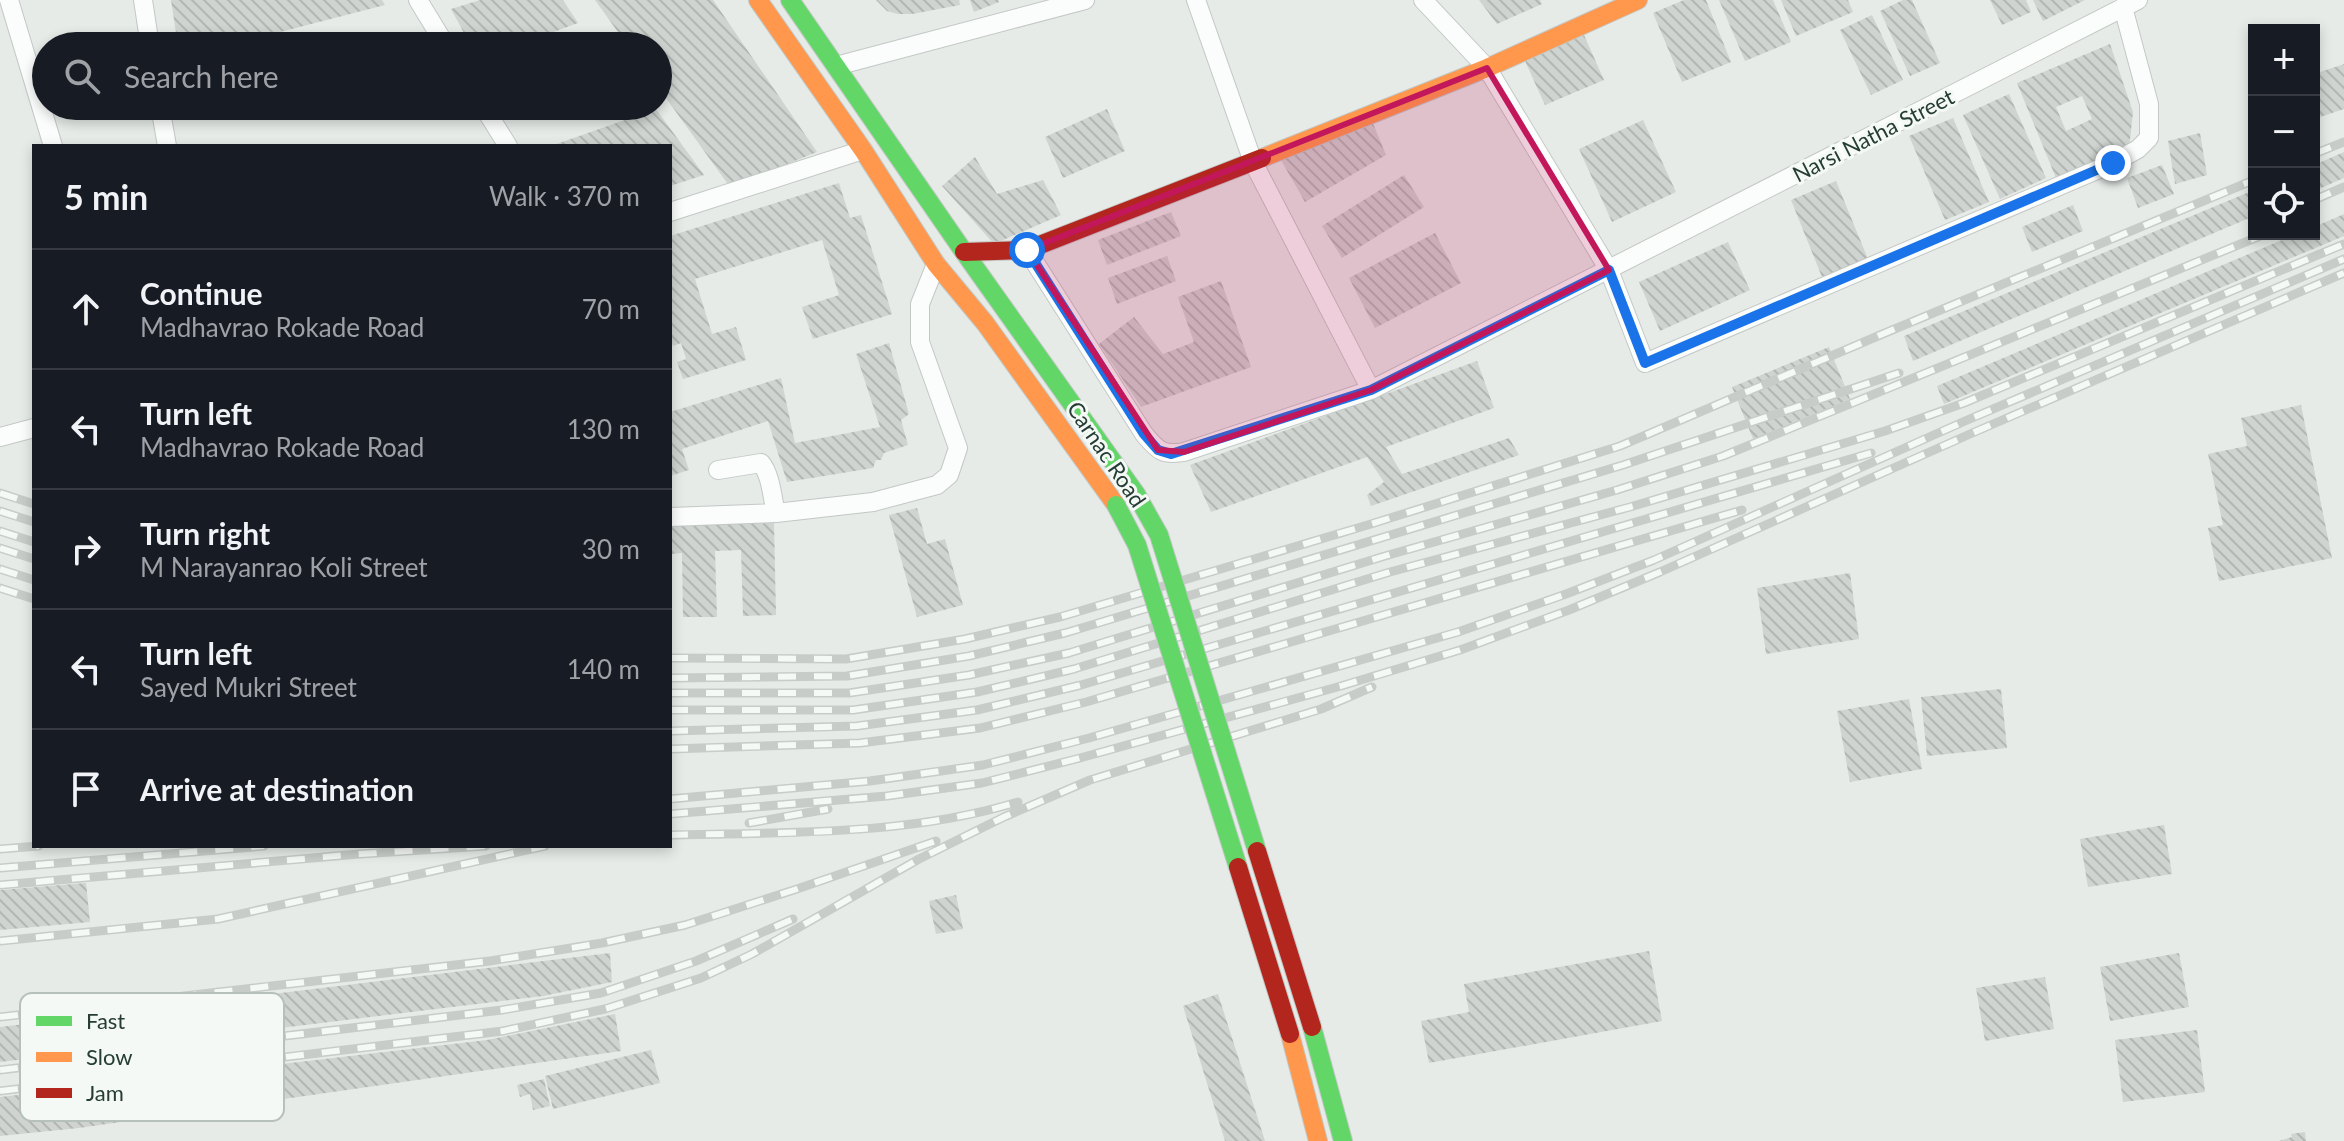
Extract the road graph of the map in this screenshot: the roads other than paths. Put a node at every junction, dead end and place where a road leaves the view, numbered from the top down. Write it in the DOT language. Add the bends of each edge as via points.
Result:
graph roads {
  1 [pos="9,0"];
  2 [pos="143,0"];
  3 [pos="418,0"];
  4 [pos="758,0"];
  5 [pos="790,0"];
  6 [pos="1085,0"];
  7 [pos="1196,0"];
  8 [pos="1423,0"];
  9 [pos="1638,0"];
  10 [pos="2130,4"];
  11 [pos="148,32"];
  12 [pos="437,32"];
  13 [pos="836,66"];
  14 [pos="1487,68"];
  15 [pos="32,76"];
  16 [pos="45,120"];
  17 [pos="162,120"];
  18 [pos="492,120"];
  19 [pos="52,144"];
  20 [pos="167,144"];
  21 [pos="507,144"];
  22 [pos="863,150"];
  23 [pos="1253,162"];
  24 [pos="672,211"];
  25 [pos="1027,250"];
  26 [pos="964,252"];
  27 [pos="936,264"];
  28 [pos="1609,270"];
  29 [pos="1371,390"];
  30 [pos="32,429"];
  31 [pos="0,437"];
  32 [pos="718,470"];
  33 [pos="776,513"];
  34 [pos="672,517"];
  35 [pos="1318,1141"];
  36 [pos="1343,1141"];
  1 -- 15 [label="street"];
  2 -- 11 [label="street"];
  3 -- 12 [label="street"];
  4 -- 22 [label="main road, Carnac Road"];
  5 -- 13 [label="main road, Carnac Road"];
  6 -- 13 [label="street"];
  7 -- 23 [label="street"];
  8 -- 14 [label="street"];
  9 -- 14 [label="main road"];
  10 -- 28 [label="street, Narsi Natha Street"];
  10 -- 28 [label="street" via="2149,104 2149,138 2113,163 1645,363"];
  13 -- 26 [label="main road, Carnac Road"];
  14 -- 23 [label="main road"];
  14 -- 28 [label="street"];
  16 -- 19 [label="street"];
  17 -- 20 [label="street"];
  18 -- 21 [label="street"];
  22 -- 24 [label="street"];
  22 -- 27 [label="main road, Carnac Road"];
  23 -- 25 [label="main road"];
  23 -- 29 [label="street"];
  25 -- 26 [label="main road"];
  25 -- 29 [label="street, Narsi Natha Street" via="1158,450 1184,452"];
  26 -- 36 [label="main road, Carnac Road, bridge" via="1136,494 1159,535"];
  27 -- 33 [label="street" via="920,304 920,342 958,448 949,475 937,485 873,502"];
  27 -- 35 [label="main road, Carnac Road, bridge" via="1116,505 1137,545 1290,1034"];
  28 -- 29 [label="street, Narsi Natha Street"];
  30 -- 31 [label="street"];
  32 -- 33 [label="street" via="761,463"];
  33 -- 34 [label="street"];
}
